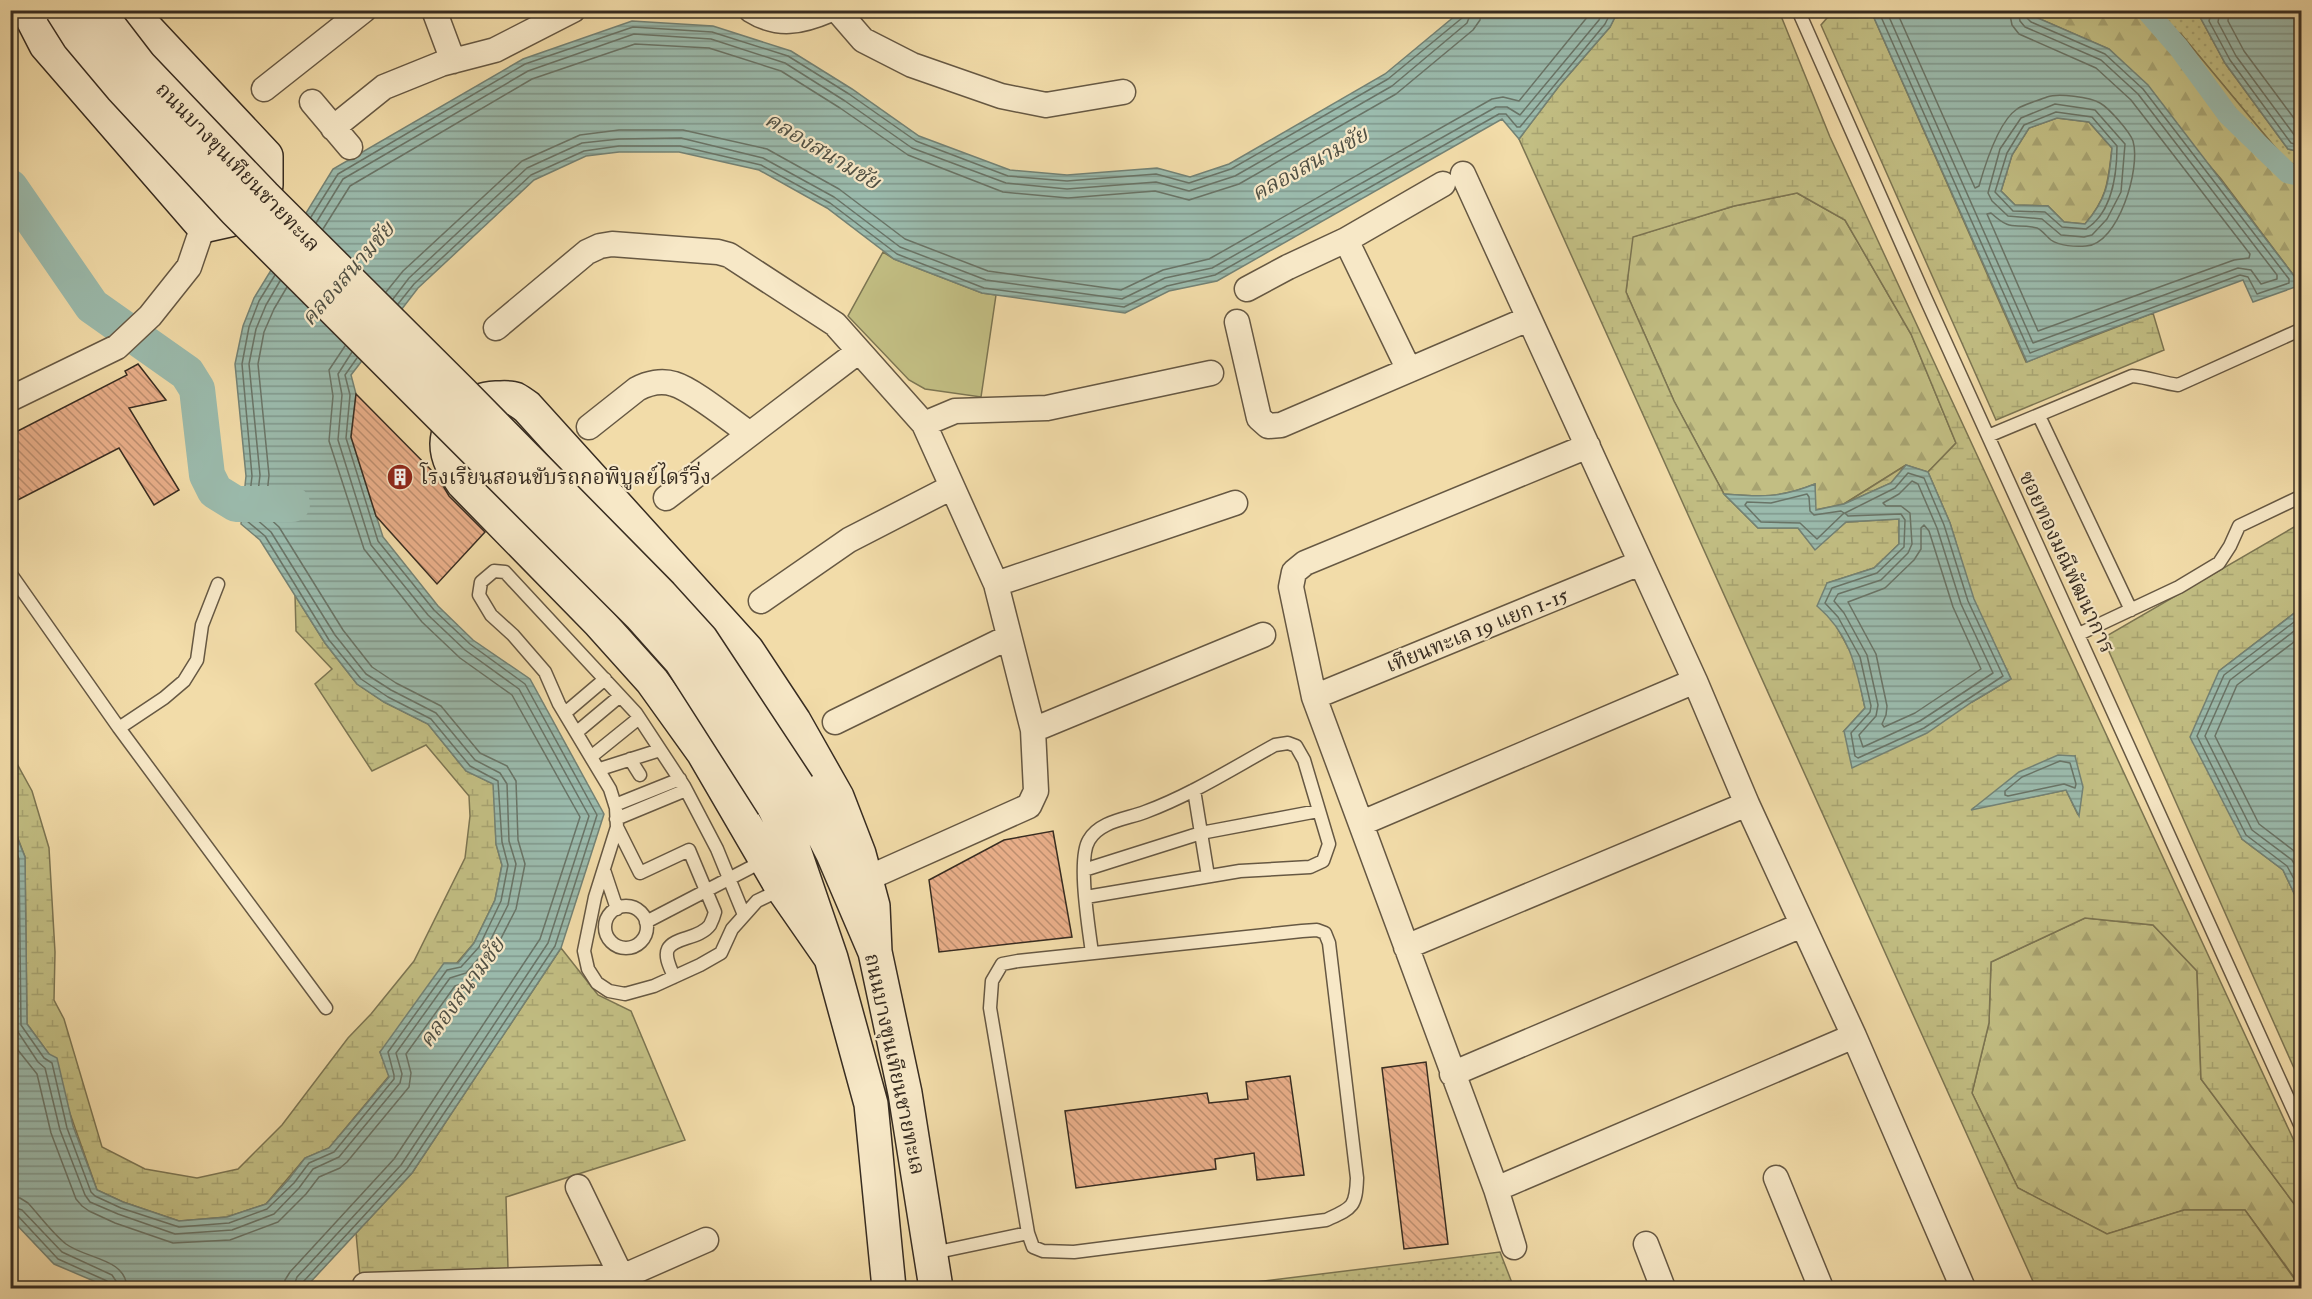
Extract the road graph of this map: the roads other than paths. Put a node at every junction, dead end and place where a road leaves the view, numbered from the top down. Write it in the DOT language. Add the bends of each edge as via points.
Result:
graph roads {
  1 [pos="28,10"];
  2 [pos="62,10"];
  3 [pos="97,10"];
  4 [pos="129,10"];
  5 [pos="364,10"];
  6 [pos="434,10"];
  7 [pos="573,10"];
  8 [pos="751,10"];
  9 [pos="829,10"];
  10 [pos="837,10"];
  11 [pos="1798,10"];
  12 [pos="453,61"];
  13 [pos="264,89"];
  14 [pos="1123,92"];
  15 [pos="312,102"];
  16 [pos="333,128"];
  17 [pos="350,147"];
  18 [pos="203,226"];
  19 [pos="1346,240"];
  20 [pos="1247,289"];
  21 [pos="1528,319"];
  22 [pos="1237,322"];
  23 [pos="496,328"];
  24 [pos="2301,329"];
  25 [pos="860,351"];
  26 [pos="1409,370"];
  27 [pos="1211,374"];
  28 [pos="10,399"];
  29 [pos="2039,416"];
  30 [pos="924,424"];
  31 [pos="589,427"];
  32 [pos="750,434"];
  33 [pos="1988,436"];
  34 [pos="1588,446"];
  35 [pos="952,487"];
  36 [pos="2301,496"];
  37 [pos="666,498"];
  38 [pos="1235,503"];
  39 [pos="1640,563"];
  40 [pos="10,573"];
  41 [pos="218,584"];
  42 [pos="996,584"];
  43 [pos="760,601"];
  44 [pos="2131,610"];
  45 [pos="2079,634"];
  46 [pos="1263,635"];
  47 [pos="1009,637"];
  48 [pos="605,679"];
  49 [pos="1695,681"];
  50 [pos="620,696"];
  51 [pos="1314,697"];
  52 [pos="565,713"];
  53 [pos="639,718"];
  54 [pos="835,722"];
  55 [pos="119,728"];
  56 [pos="1033,730"];
  57 [pos="577,732"];
  58 [pos="660,750"];
  59 [pos="592,756"];
  60 [pos="630,759"];
  61 [pos="600,769"];
  62 [pos="640,775"];
  63 [pos="683,785"];
  64 [pos="1194,790"];
  65 [pos="785,795"];
  66 [pos="1747,804"];
  67 [pos="615,805"];
  68 [pos="1318,811"];
  69 [pos="617,823"];
  70 [pos="1362,823"];
  71 [pos="1201,833"];
  72 [pos="766,860"];
  73 [pos="604,870"];
  74 [pos="1084,870"];
  75 [pos="1208,876"];
  76 [pos="866,879"];
  77 [pos="729,880"];
  78 [pos="783,889"];
  79 [pos="708,891"];
  80 [pos="1086,897"];
  81 [pos="617,909"];
  82 [pos="744,915"];
  83 [pos="646,922"];
  84 [pos="1802,925"];
  85 [pos="605,930"];
  86 [pos="586,938"];
  87 [pos="1407,947"];
  88 [pos="874,952"];
  89 [pos="1092,953"];
  90 [pos="831,957"];
  91 [pos="674,977"];
  92 [pos="326,1008"];
  93 [pos="1854,1036"];
  94 [pos="1452,1074"];
  95 [pos="2301,1129"];
  96 [pos="1776,1178"];
  97 [pos="578,1187"];
  98 [pos="1496,1189"];
  99 [pos="1028,1233"];
  100 [pos="706,1240"];
  101 [pos="1646,1244"];
  102 [pos="1514,1247"];
  103 [pos="932,1253"];
  104 [pos="625,1283"];
  105 [pos="365,1285"];
  106 [pos="889,1288"];
  107 [pos="936,1288"];
  108 [pos="1663,1288"];
  109 [pos="1821,1288"];
  110 [pos="1962,1288"];
  1 -- 18 [label="main road" via="46,45"];
  2 -- 65 [label="main road, ถนนบางขุนเทียนชายทะเล, bridge" via="121,87 236,210 640,615"];
  3 -- 65 [label="main road, ถนนบางขุนเทียนชายทะเล, bridge" via="140,66 264,196 701,639"];
  4 -- 18 [label="main road" via="266,156 266,185 230,220"];
  5 -- 13 [label="street"];
  6 -- 12 [label="street"];
  7 -- 12 [label="street" via="495,50"];
  8 -- 9 [label="street" via="787,22"];
  10 -- 14 [label="street" via="863,40 912,65 1001,96 1046,105"];
  11 -- 33 [label="lane, ซอยทองมณีพัฒนาการ"];
  12 -- 16 [label="street" via="384,87"];
  15 -- 16 [label="street"];
  16 -- 17 [label="street"];
  18 -- 28 [label="street" via="189,267 150,316 117,347"];
  19 -- 20 [label="street"];
  19 -- 21 [label="street" via="1453,179"];
  19 -- 26 [label="street"];
  21 -- 26 [label="street"];
  21 -- 34 [label="street"];
  22 -- 26 [label="street" via="1259,418 1268,426 1281,425"];
  23 -- 25 [label="street" via="587,252 612,244 729,255 835,324"];
  24 -- 29 [label="lane" via="2178,385 2132,376"];
  25 -- 30 [label="street"];
  25 -- 32 [label="street"];
  27 -- 30 [label="street" via="1047,408 955,411"];
  29 -- 33 [label="lane"];
  29 -- 44 [label="lane"];
  30 -- 35 [label="street"];
  31 -- 32 [label="street" via="637,388 663,382 691,393"];
  32 -- 37 [label="street"];
  33 -- 45 [label="lane, ซอยทองมณีพัฒนาการ"];
  34 -- 39 [label="street"];
  34 -- 51 [label="street" via="1305,563 1294,572 1291,587"];
  35 -- 42 [label="street"];
  35 -- 43 [label="street" via="849,540"];
  36 -- 44 [label="lane" via="2239,526 2218,563"];
  38 -- 42 [label="street"];
  39 -- 49 [label="street"];
  39 -- 51 [label="street, เทียนทะเล 19 แยก 1-15"];
  40 -- 55 [label="lane"];
  41 -- 55 [label="lane" via="202,625 197,660 184,681"];
  42 -- 47 [label="street"];
  44 -- 45 [label="lane"];
  45 -- 95 [label="lane, ซอยทองมณีพัฒนาการ"];
  46 -- 56 [label="street"];
  47 -- 54 [label="street"];
  47 -- 56 [label="street"];
  48 -- 50 [label="lane"];
  48 -- 52 [label="lane"];
  48 -- 52 [label="lane" via="505,572 494,571 481,582 479,595 491,615 545,672"];
  49 -- 66 [label="street"];
  49 -- 70 [label="street"];
  50 -- 53 [label="lane"];
  50 -- 57 [label="lane"];
  51 -- 70 [label="street"];
  52 -- 57 [label="lane"];
  53 -- 58 [label="lane"];
  53 -- 59 [label="lane"];
  55 -- 92 [label="lane"];
  56 -- 76 [label="street" via="1036,791 1029,806"];
  57 -- 59 [label="lane"];
  58 -- 60 [label="lane"];
  58 -- 63 [label="lane"];
  59 -- 61 [label="lane"];
  60 -- 61 [label="lane"];
  60 -- 62 [label="lane"];
  61 -- 67 [label="lane"];
  63 -- 67 [label="lane"];
  63 -- 69 [label="lane"];
  63 -- 77 [label="lane"];
  64 -- 68 [label="lane" via="1275,744 1288,743 1296,746 1304,760"];
  64 -- 71 [label="lane"];
  64 -- 74 [label="lane" via="1103,826 1089,840"];
  65 -- 88 [label="main road, ถนนบางขุนเทียนชายทะเล" via="833,854"];
  65 -- 90 [label="main road, ถนนบางขุนเทียนชายทะเล" via="792,844"];
  66 -- 84 [label="street"];
  66 -- 87 [label="street"];
  67 -- 69 [label="lane"];
  68 -- 71 [label="lane"];
  68 -- 75 [label="lane" via="1329,844 1323,861 1310,867"];
  69 -- 73 [label="lane"];
  69 -- 79 [label="lane" via="640,873 689,850"];
  70 -- 87 [label="street"];
  71 -- 74 [label="lane"];
  71 -- 75 [label="lane"];
  72 -- 76 [label="main road" via="703,752 652,681 463,483 450,462 447,444 458,415 469,405 483,399 514,398 527,407 747,650 794,721 837,797"];
  72 -- 77 [label="lane"];
  72 -- 78 [label="main road"];
  73 -- 81 [label="lane"];
  73 -- 86 [label="lane"];
  74 -- 80 [label="lane"];
  75 -- 80 [label="lane"];
  76 -- 88 [label="main road" via="873,906"];
  77 -- 79 [label="lane"];
  77 -- 82 [label="lane"];
  78 -- 82 [label="lane" via="757,901"];
  78 -- 90 [label="main road"];
  79 -- 83 [label="lane"];
  79 -- 91 [label="lane" via="715,912 709,926 668,950"];
  80 -- 89 [label="lane"];
  81 -- 83 [label="lane" via="632,907"];
  81 -- 85 [label="lane" via="608,917"];
  82 -- 91 [label="lane" via="732,929 721,954"];
  83 -- 85 [label="lane" via="645,936 629,948 616,946"];
  84 -- 93 [label="street"];
  84 -- 94 [label="street"];
  85 -- 86 [label="lane"];
  86 -- 91 [label="lane" via="588,969 597,983 609,991 625,994"];
  87 -- 94 [label="street"];
  88 -- 103 [label="main road, ถนนบางขุนเทียนชายทะเล" via="905,1093"];
  89 -- 99 [label="lane" via="1002,964 992,981 990,1008"];
  89 -- 99 [label="lane" via="1302,931 1325,933 1331,955 1357,1198 1351,1206 1326,1220 1074,1252 1042,1251 1033,1246"];
  90 -- 106 [label="main road, ถนนบางขุนเทียนชายทะเล" via="871,1104"];
  93 -- 98 [label="street"];
  93 -- 110 [label="street"];
  94 -- 98 [label="street"];
  96 -- 109 [label="street"];
  97 -- 104 [label="street"];
  98 -- 102 [label="street"];
  99 -- 103 [label="lane"];
  100 -- 104 [label="street"];
  101 -- 108 [label="street"];
  103 -- 107 [label="main road, ถนนบางขุนเทียนชายทะเล"];
  104 -- 105 [label="street"];
}
